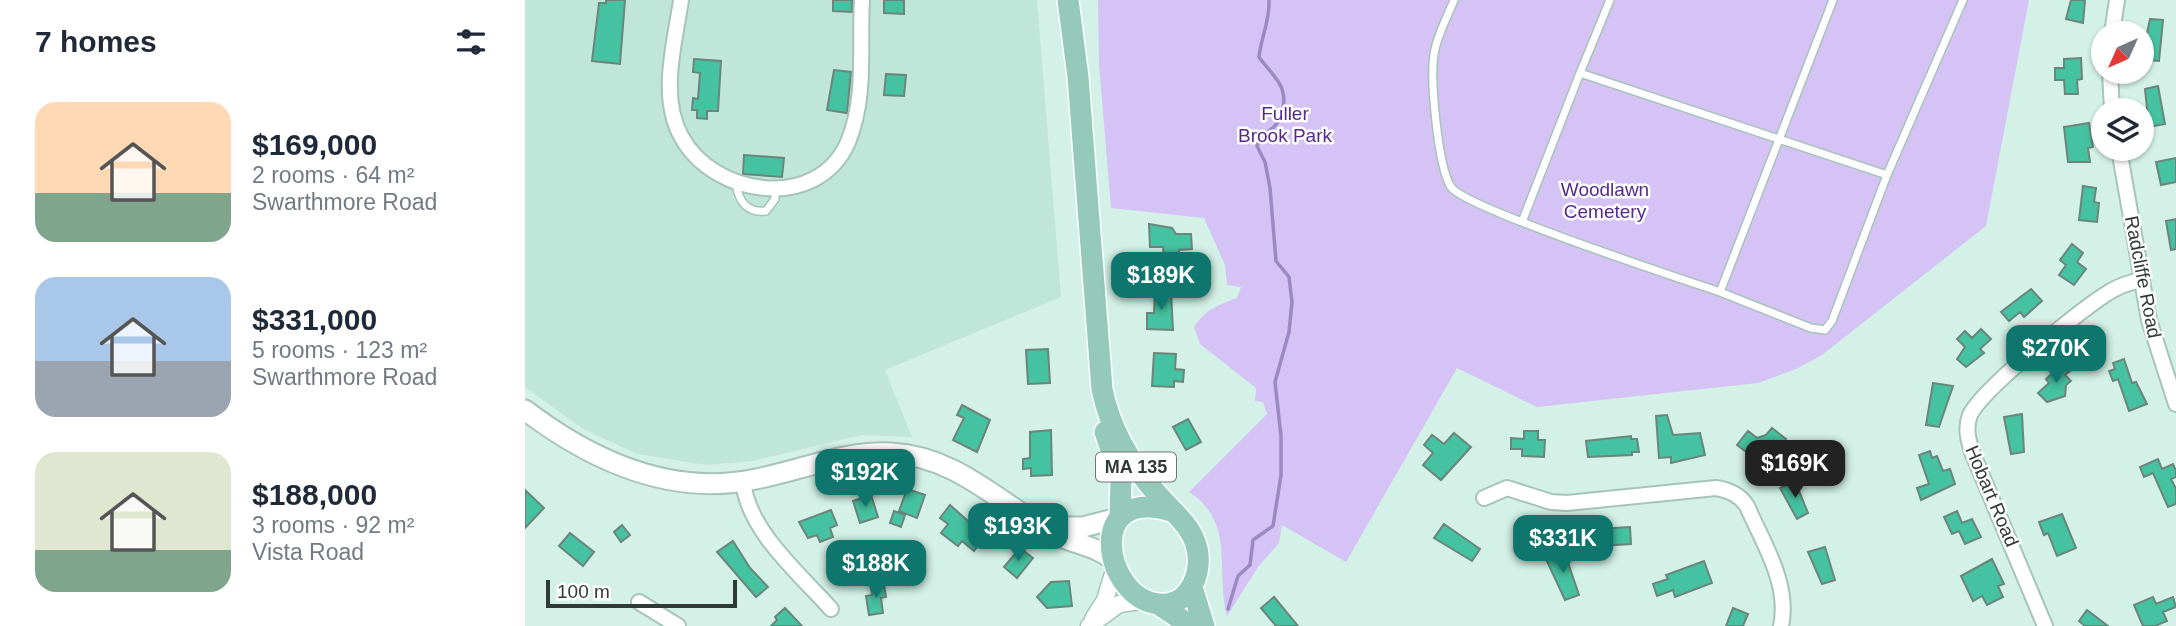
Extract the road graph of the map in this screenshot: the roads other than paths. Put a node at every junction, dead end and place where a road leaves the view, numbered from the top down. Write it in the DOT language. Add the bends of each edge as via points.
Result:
graph roads {
  1 [pos="681,0"];
  2 [pos="862,0"];
  3 [pos="1068,0"];
  4 [pos="1079,0"];
  5 [pos="1454,0"];
  6 [pos="1610,0"];
  7 [pos="1833,0"];
  8 [pos="1963,0"];
  9 [pos="2117,0"];
  10 [pos="2114,21"];
  11 [pos="1580,73"];
  12 [pos="1078,77"];
  13 [pos="1780,139"];
  14 [pos="2121,161"];
  15 [pos="1888,175"];
  16 [pos="736,184"];
  17 [pos="775,187"];
  18 [pos="1522,222"];
  19 [pos="2142,281"];
  20 [pos="1720,292"];
  21 [pos="2176,404"];
  22 [pos="525,410"];
  23 [pos="1107,415"];
  24 [pos="743,482"];
  25 [pos="1484,498"];
  26 [pos="1174,512"];
  27 [pos="1119,516"];
  28 [pos="1039,526"];
  29 [pos="1114,563"];
  30 [pos="1192,587"];
  31 [pos="639,602"];
  32 [pos="1153,602"];
  33 [pos="831,610"];
  34 [pos="678,626"];
  35 [pos="1089,626"];
  36 [pos="1191,626"];
  37 [pos="1204,626"];
  38 [pos="1781,626"];
  39 [pos="2045,626"];
  1 -- 16 [label="street" via="670,74 679,135 713,174"];
  2 -- 17 [label="street" via="857,116 847,144 821,178 799,187"];
  3 -- 12 [label="main road, MA 135"];
  4 -- 12 [label="main road, MA 135"];
  5 -- 18 [label="lane" via="1433,56 1442,162 1452,188 1462,197"];
  6 -- 11 [label="lane"];
  7 -- 13 [label="lane"];
  8 -- 15 [label="lane"];
  9 -- 10 [label="street"];
  11 -- 13 [label="lane"];
  11 -- 18 [label="lane"];
  12 -- 23 [label="main road, MA 135"];
  13 -- 15 [label="lane"];
  13 -- 20 [label="lane"];
  14 -- 19 [label="street, Radcliffe Road"];
  15 -- 20 [label="lane" via="1825,330"];
  16 -- 17 [label="street"];
  16 -- 17 [label="lane" via="743,205 755,212 766,211 775,199"];
  18 -- 20 [label="lane"];
  19 -- 21 [label="street, Radcliffe Road" via="2158,353"];
  19 -- 39 [label="street, Hobart Road" via="2120,286 2099,299 1995,384 1969,418 1972,452"];
  22 -- 24 [label="main road" via="581,448 626,469 688,482"];
  23 -- 26 [label="main road, MA 135" via="1135,466"];
  23 -- 27 [label="main road, MA 135" via="1105,431 1121,478"];
  24 -- 28 [label="main road" via="849,455 909,455 969,477"];
  24 -- 33 [label="street" via="748,505 763,531"];
  25 -- 38 [label="street" via="1507,488 1559,503 1716,488 1734,493 1747,506 1778,577"];
  26 -- 27 [label="main road" via="1146,506"];
  26 -- 30 [label="main road, MA 135" via="1195,539 1199,554"];
  27 -- 28 [label="main road" via="1083,527"];
  27 -- 29 [label="main road, MA 135" via="1112,528"];
  28 -- 29 [label="main road" via="1092,546"];
  29 -- 32 [label="main road" via="1128,585"];
  29 -- 35 [label="street" via="1105,600"];
  30 -- 32 [label="main road" via="1177,599"];
  30 -- 37 [label="main road, MA 135"];
  31 -- 34 [label="street"];
  32 -- 35 [label="street" via="1119,604"];
  32 -- 36 [label="main road"];
}
